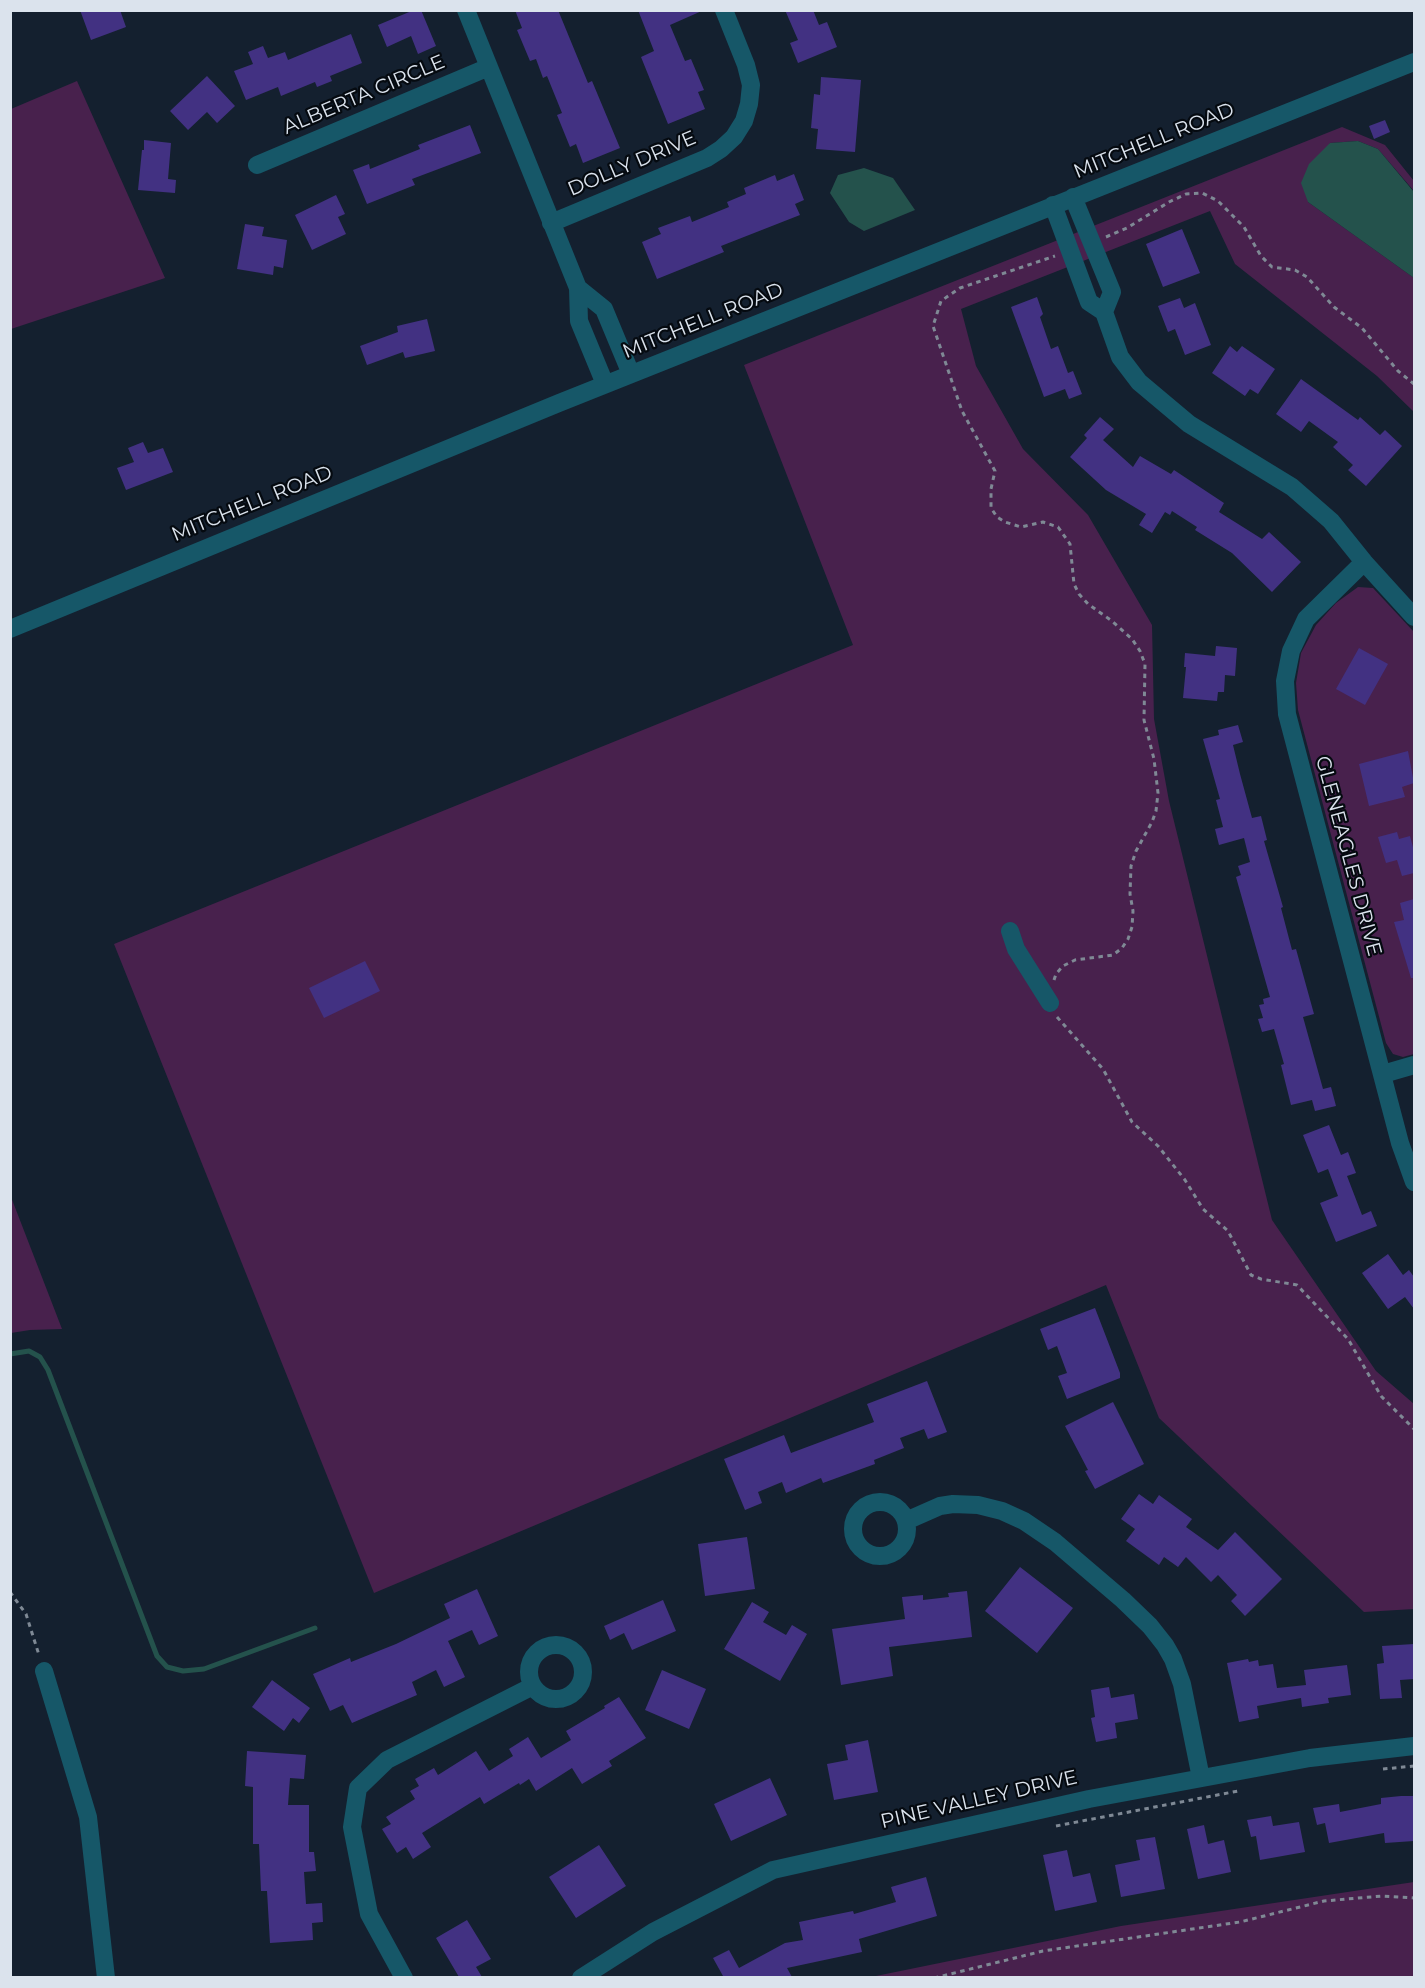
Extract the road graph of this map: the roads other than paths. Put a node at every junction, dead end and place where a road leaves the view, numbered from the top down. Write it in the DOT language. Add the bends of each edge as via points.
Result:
graph roads {
  1 [pos="466,10"];
  2 [pos="724,10"];
  3 [pos="1414,62"];
  4 [pos="489,67"];
  5 [pos="257,165"];
  6 [pos="1073,197"];
  7 [pos="1053,205"];
  8 [pos="552,223"];
  9 [pos="578,288"];
  10 [pos="1104,312"];
  11 [pos="631,374"];
  12 [pos="605,384"];
  13 [pos="1364,562"];
  14 [pos="1414,617"];
  15 [pos="10,629"];
  16 [pos="1010,931"];
  17 [pos="1050,1003"];
  18 [pos="1414,1065"];
  19 [pos="1383,1074"];
  20 [pos="1414,1182"];
  21 [pos="906,1521"];
  22 [pos="44,1671"];
  23 [pos="533,1686"];
  24 [pos="1414,1746"];
  25 [pos="1201,1778"];
  26 [pos="106,1977"];
  27 [pos="404,1977"];
  28 [pos="581,1977"];
  1 -- 4 [label="street"];
  2 -- 8 [label="street, DOLLY DRIVE" via="751,85 750,104 734,137 707,158"];
  3 -- 6 [label="street, MITCHELL ROAD"];
  4 -- 5 [label="street, ALBERTA CIRCLE"];
  4 -- 8 [label="street"];
  6 -- 7 [label="street, MITCHELL ROAD"];
  6 -- 10 [label="street" via="1112,292"];
  7 -- 10 [label="street" via="1089,302"];
  7 -- 11 [label="street, MITCHELL ROAD"];
  8 -- 9 [label="street"];
  9 -- 11 [label="street" via="604,309"];
  9 -- 12 [label="street" via="579,321"];
  10 -- 13 [label="street" via="1120,357 1139,382 1189,424 1292,487 1331,521"];
  11 -- 12 [label="street, MITCHELL ROAD"];
  12 -- 15 [label="street, MITCHELL ROAD"];
  13 -- 14 [label="street"];
  13 -- 19 [label="street, GLENEAGLES DRIVE" via="1306,619 1291,651 1285,681 1287,714"];
  16 -- 17 [label="street" via="1016,949"];
  18 -- 19 [label="street"];
  19 -- 20 [label="street, GLENEAGLES DRIVE"];
  21 -- 25 [label="street" via="953,1504 1002,1510 1055,1542 1123,1600 1150,1626 1173,1659 1182,1684"];
  22 -- 26 [label="street" via="88,1817"];
  23 -- 27 [label="street" via="387,1760 358,1788 352,1827 369,1914"];
  24 -- 25 [label="street, PINE VALLEY DRIVE" via="1310,1758"];
  25 -- 28 [label="street, PINE VALLEY DRIVE" via="1089,1799 773,1870 653,1932"];
}
